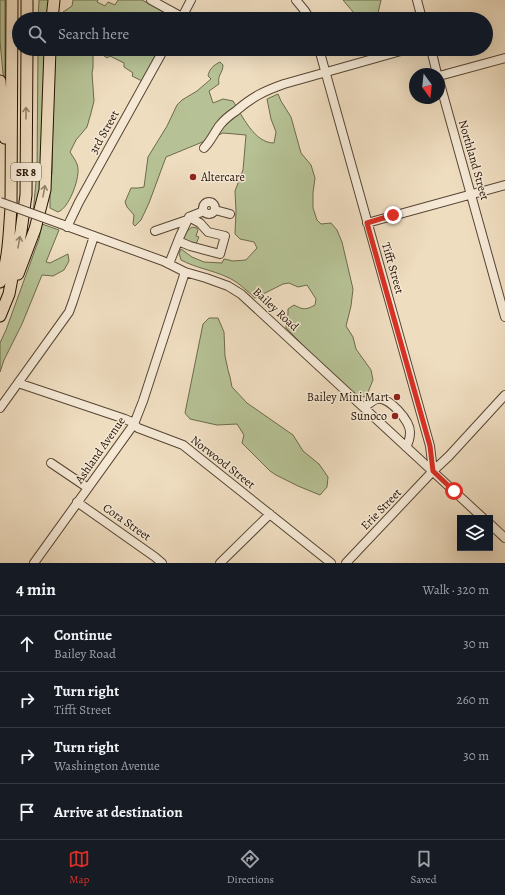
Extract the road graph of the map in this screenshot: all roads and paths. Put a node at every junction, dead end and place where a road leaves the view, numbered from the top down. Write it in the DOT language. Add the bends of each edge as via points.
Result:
graph roads {
  1 [pos="12,0"];
  2 [pos="27,0"];
  3 [pos="54,0"];
  4 [pos="152,0"];
  5 [pos="191,0"];
  6 [pos="296,0"];
  7 [pos="417,0"];
  8 [pos="27,12"];
  9 [pos="53,12"];
  10 [pos="171,12"];
  11 [pos="184,12"];
  12 [pos="306,12"];
  13 [pos="420,12"];
  14 [pos="27,56"];
  15 [pos="50,56"];
  16 [pos="160,56"];
  17 [pos="321,56"];
  18 [pos="383,56"];
  19 [pos="433,56"];
  20 [pos="505,58"];
  21 [pos="436,68"];
  22 [pos="326,72"];
  23 [pos="445,73"];
  24 [pos="0,81"];
  25 [pos="445,101"];
  26 [pos="204,148"];
  27 [pos="505,185"];
  28 [pos="471,194"];
  29 [pos="0,202"];
  30 [pos="11,208"];
  31 [pos="230,214"];
  32 [pos="188,218"];
  33 [pos="367,223"];
  34 [pos="64,225"];
  35 [pos="155,231"];
  36 [pos="94,236"];
  37 [pos="178,241"];
  38 [pos="170,264"];
  39 [pos="185,272"];
  40 [pos="0,282"];
  41 [pos="9,294"];
  42 [pos="0,316"];
  43 [pos="505,316"];
  44 [pos="18,383"];
  45 [pos="505,395"];
  46 [pos="0,408"];
  47 [pos="364,408"];
  48 [pos="134,424"];
  49 [pos="424,426"];
  50 [pos="410,430"];
  51 [pos="406,447"];
  52 [pos="51,463"];
  53 [pos="433,471"];
  54 [pos="88,488"];
  55 [pos="77,502"];
  56 [pos="270,514"];
  57 [pos="480,515"];
  58 [pos="493,527"];
  59 [pos="505,538"];
  60 [pos="34,563"];
  61 [pos="162,563"];
  62 [pos="220,563"];
  63 [pos="331,563"];
  64 [pos="346,563"];
  1 -- 30 [label="highway, SR 8"];
  2 -- 8 [label="highway"];
  3 -- 9 [label="highway"];
  4 -- 10 [label="street"];
  5 -- 11 [label="street"];
  6 -- 12 [label="street"];
  7 -- 13 [label="street"];
  41 -- 14 [label="highway, SR 8, one-way" via="26,195"];
  41 -- 15 [label="highway, one-way" via="35,229 44,190"];
  16 -- 34 [label="street, 3rd Street"];
  17 -- 22 [label="street, Tifft Street"];
  18 -- 22 [label="street"];
  19 -- 21 [label="street"];
  20 -- 23 [label="street"];
  22 -- 26 [label="street" via="264,91 248,100 226,118"];
  22 -- 33 [label="street, Tifft Street"];
  24 -- 30 [label="highway"];
  25 -- 28 [label="street, Northland Street"];
  27 -- 28 [label="street"];
  28 -- 33 [label="street"];
  28 -- 43 [label="street, Northland Street"];
  29 -- 34 [label="street, Bailey Road, bridge"];
  30 -- 40 [label="highway, SR 8" via="4,273"];
  31 -- 32 [label="street" via="215,210 207,214 204,211"];
  32 -- 35 [label="street"];
  32 -- 37 [label="street"];
  32 -- 37 [label="street" via="200,223 208,232 225,236 220,254"];
  33 -- 49 [label="street, Tifft Street"];
  34 -- 36 [label="street, Bailey Road"];
  36 -- 38 [label="street, Bailey Road"];
  36 -- 44 [label="street" via="69,312"];
  37 -- 38 [label="street"];
  38 -- 39 [label="street, Bailey Road"];
  39 -- 47 [label="street, Bailey Road" via="228,286 241,294"];
  39 -- 48 [label="street, Ashland Avenue"];
  41 -- 42 [label="highway, SR 8"];
  44 -- 46 [label="street"];
  44 -- 48 [label="street, Norwood Street"];
  45 -- 53 [label="street, Erie Street"];
  47 -- 50 [label="street" via="378,399 386,399 405,419"];
  47 -- 51 [label="street, Bailey Road"];
  48 -- 54 [label="street, Ashland Avenue"];
  48 -- 56 [label="street, Norwood Street" via="138,428 183,445"];
  49 -- 50 [label="street"];
  49 -- 53 [label="street, Tifft Street"];
  50 -- 51 [label="street" via="410,440"];
  51 -- 53 [label="street, Bailey Road"];
  52 -- 54 [label="street"];
  53 -- 57 [label="street, Bailey Road"];
  53 -- 64 [label="street, Erie Street"];
  54 -- 55 [label="street, Ashland Avenue"];
  55 -- 60 [label="street, Ashland Avenue"];
  55 -- 61 [label="street, Cora Street"];
  56 -- 62 [label="street"];
  56 -- 63 [label="street, Norwood Street"];
  58 -- 59 [label="street"];
}
